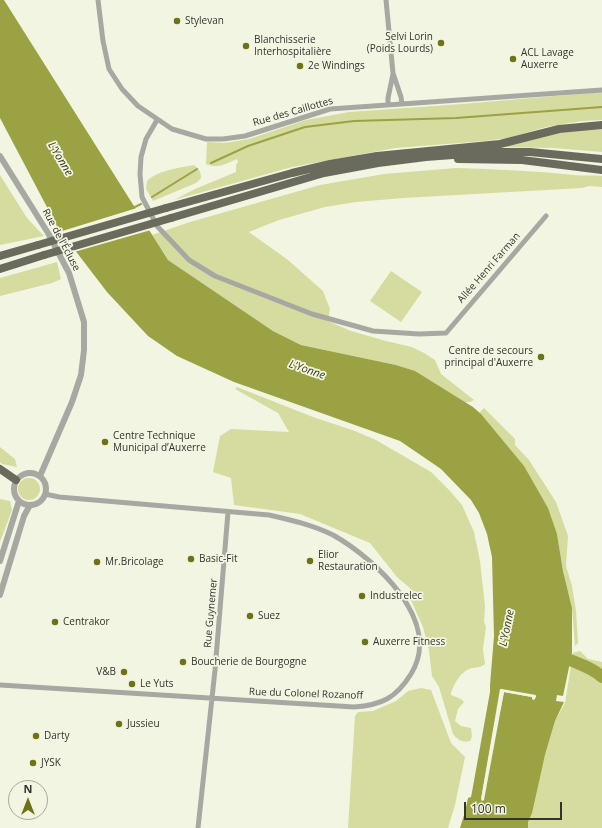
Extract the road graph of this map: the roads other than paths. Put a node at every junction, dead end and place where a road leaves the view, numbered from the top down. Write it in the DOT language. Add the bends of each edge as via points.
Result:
graph roads {
  1 [pos="98,0"];
  2 [pos="386,0"];
  3 [pos="393,73"];
  4 [pos="602,90"];
  5 [pos="402,104"];
  6 [pos="388,105"];
  7 [pos="157,120"];
  8 [pos="602,125"];
  9 [pos="441,150"];
  10 [pos="493,152"];
  11 [pos="0,156"];
  12 [pos="602,159"];
  13 [pos="602,170"];
  14 [pos="297,181"];
  15 [pos="546,216"];
  16 [pos="0,256"];
  17 [pos="0,269"];
  18 [pos="0,469"];
  19 [pos="40,476"];
  20 [pos="16,480"];
  21 [pos="45,494"];
  22 [pos="19,501"];
  23 [pos="30,505"];
  24 [pos="228,512"];
  25 [pos="0,560"];
  26 [pos="0,595"];
  27 [pos="0,685"];
  28 [pos="212,698"];
  29 [pos="198,828"];
  1 -- 7 [label="street, Rue des Caillottes" via="109,69 122,89 138,106"];
  2 -- 3 [label="street"];
  3 -- 5 [label="street"];
  3 -- 6 [label="street"];
  4 -- 5 [label="street, Rue des Caillottes"];
  5 -- 6 [label="street, Rue des Caillottes"];
  6 -- 7 [label="street, Rue des Caillottes" via="330,110 245,136 223,139 206,139 172,129"];
  7 -- 15 [label="street, Allée Henri Farman" via="146,139 141,156 142,197 158,226 189,260 215,276 312,314 373,331 419,334 446,332"];
  8 -- 9 [label="main road" via="559,129 500,144"];
  9 -- 10 [label="main road"];
  9 -- 16 [label="main road, bridge" via="377,156 330,164"];
  10 -- 12 [label="main road" via="530,152"];
  10 -- 14 [label="main road" via="426,156 378,163"];
  11 -- 19 [label="street, Rue de l'Écluse" via="48,233 69,275 84,322 81,375"];
  13 -- 14 [label="main road" via="522,160 444,159"];
  14 -- 17 [label="main road, bridge"];
  18 -- 20 [label="main road"];
  19 -- 20 [label="street" via="30,472"];
  19 -- 21 [label="street" via="45,484"];
  20 -- 22 [label="street" via="14,493"];
  21 -- 23 [label="street" via="39,502"];
  21 -- 24 [label="street"];
  22 -- 23 [label="street"];
  22 -- 25 [label="street"];
  23 -- 26 [label="street"];
  24 -- 28 [label="street, Rue Guynemer"];
  24 -- 28 [label="street, Rue du Colonel Rozanoff" via="269,515 302,522 344,542 363,555 398,591 418,627 420,640 414,669 402,688 369,706"];
  27 -- 28 [label="street, Rue du Colonel Rozanoff"];
  28 -- 29 [label="street, Rue Guynemer"];
}
